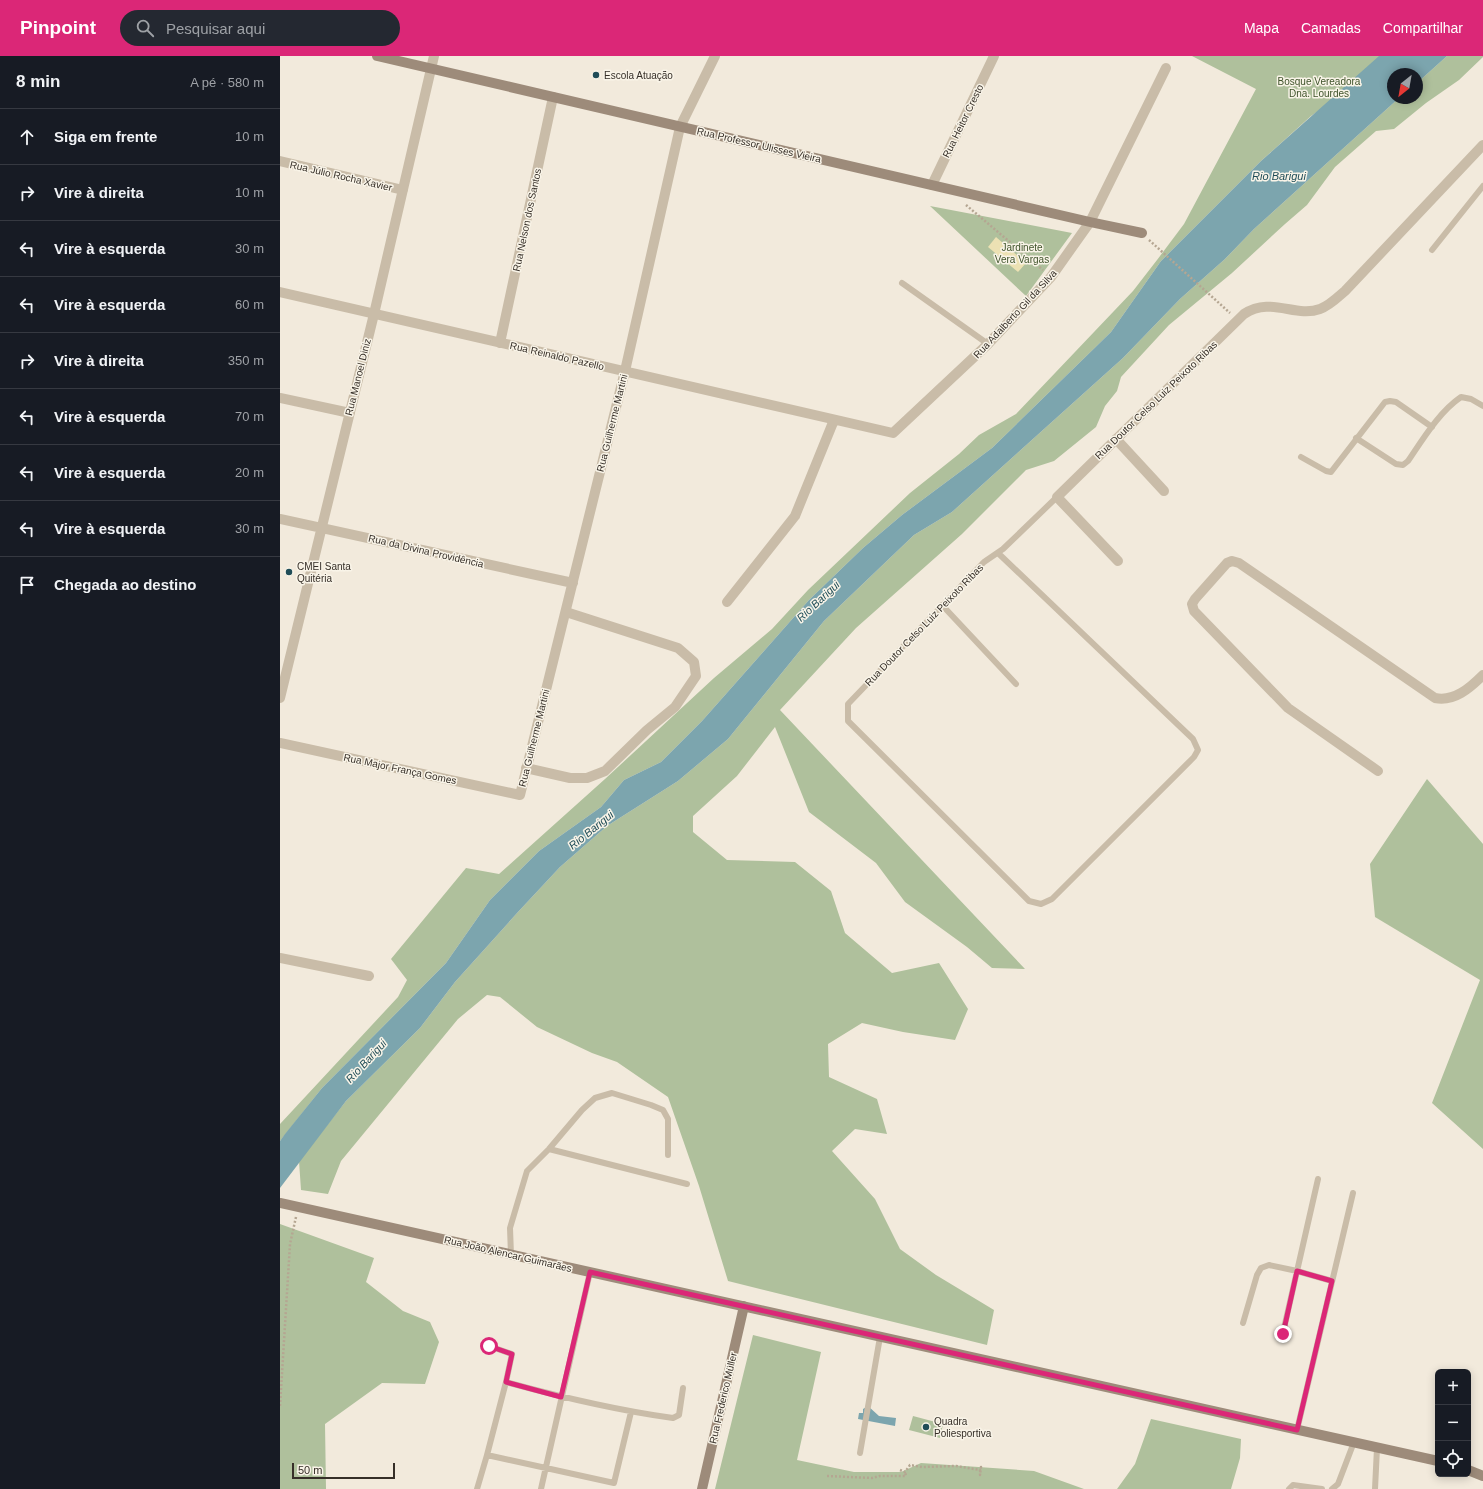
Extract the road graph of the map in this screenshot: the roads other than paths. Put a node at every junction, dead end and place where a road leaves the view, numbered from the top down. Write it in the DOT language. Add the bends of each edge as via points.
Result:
graph roads {
  1 [pos="377,56"];
  2 [pos="434,56"];
  3 [pos="715,56"];
  4 [pos="994,56"];
  5 [pos="431,68"];
  6 [pos="1166,68"];
  7 [pos="553,97"];
  8 [pos="680,127"];
  9 [pos="1483,145"];
  10 [pos="280,161"];
  11 [pos="932,185"];
  12 [pos="1483,186"];
  13 [pos="403,190"];
  14 [pos="1090,222"];
  15 [pos="1142,233"];
  16 [pos="1432,250"];
  17 [pos="902,283"];
  18 [pos="280,292"];
  19 [pos="374,314"];
  20 [pos="500,343"];
  21 [pos="988,344"];
  22 [pos="625,371"];
  23 [pos="280,398"];
  24 [pos="1483,406"];
  25 [pos="350,413"];
  26 [pos="834,420"];
  27 [pos="1432,427"];
  28 [pos="893,433"];
  29 [pos="1356,438"];
  30 [pos="1116,439"];
  31 [pos="1301,457"];
  32 [pos="1164,491"];
  33 [pos="1058,497"];
  34 [pos="280,519"];
  35 [pos="322,527"];
  36 [pos="998,552"];
  37 [pos="1118,561"];
  38 [pos="573,583"];
  39 [pos="727,602"];
  40 [pos="942,605"];
  41 [pos="566,612"];
  42 [pos="1483,675"];
  43 [pos="1016,684"];
  44 [pos="280,698"];
  45 [pos="280,743"];
  46 [pos="526,768"];
  47 [pos="1378,771"];
  48 [pos="520,795"];
  49 [pos="280,958"];
  50 [pos="369,976"];
  51 [pos="548,1149"];
  52 [pos="668,1155"];
  53 [pos="1318,1179"];
  54 [pos="687,1184"];
  55 [pos="1353,1193"];
  56 [pos="280,1203"];
  57 [pos="511,1255"];
  58 [pos="1297,1271"];
  59 [pos="590,1272"];
  60 [pos="1332,1281"];
  61 [pos="744,1306"];
  62 [pos="1243,1323"];
  63 [pos="880,1337"];
  64 [pos="1282,1337"];
  65 [pos="489,1346"];
  66 [pos="506,1382"];
  67 [pos="683,1388"];
  68 [pos="561,1397"];
  69 [pos="632,1412"];
  70 [pos="1297,1430"];
  71 [pos="1354,1442"];
  72 [pos="1377,1448"];
  73 [pos="860,1453"];
  74 [pos="487,1456"];
  75 [pos="1435,1460"];
  76 [pos="545,1468"];
  77 [pos="1471,1469"];
  78 [pos="1471,1470"];
  79 [pos="1483,1471"];
  80 [pos="1483,1476"];
  81 [pos="613,1486"];
  82 [pos="477,1489"];
  83 [pos="540,1489"];
  84 [pos="702,1489"];
  85 [pos="1290,1489"];
  86 [pos="1322,1489"];
  87 [pos="1332,1489"];
  88 [pos="1375,1489"];
  1 -- 5 [label="main road, Rua Professor Ulisses Vieira"];
  2 -- 5 [label="street, Rua Manoel Diniz"];
  3 -- 8 [label="street, Rua Guilherme Martini"];
  4 -- 11 [label="street, Rua Heitor Cresto"];
  5 -- 7 [label="main road, Rua Professor Ulisses Vieira"];
  5 -- 13 [label="street, Rua Manoel Diniz"];
  6 -- 14 [label="street, Rua Adalberto Gil da Silva"];
  7 -- 8 [label="main road, Rua Professor Ulisses Vieira"];
  7 -- 20 [label="street, Rua Nelson dos Santos"];
  8 -- 11 [label="main road, Rua Professor Ulisses Vieira"];
  8 -- 22 [label="street, Rua Guilherme Martini"];
  9 -- 30 [label="street, Rua Doutor Celso Luiz Peixoto Ribas" via="1332,302 1319,309 1307,311 1260,306 1251,309"];
  10 -- 13 [label="street, Rua Júlio Rocha Xavier"];
  11 -- 14 [label="main road, Rua Professor Ulisses Vieira"];
  12 -- 16 [label="lane"];
  13 -- 19 [label="street, Rua Manoel Diniz"];
  14 -- 15 [label="main road, Rua Professor Ulisses Vieira"];
  14 -- 21 [label="street, Rua Adalberto Gil da Silva" via="1051,277"];
  17 -- 21 [label="lane"];
  18 -- 19 [label="street, Rua Reinaldo Pazello"];
  19 -- 20 [label="street, Rua Reinaldo Pazello"];
  19 -- 25 [label="street, Rua Manoel Diniz"];
  20 -- 22 [label="street, Rua Reinaldo Pazello"];
  21 -- 28 [label="street, Rua Adalberto Gil da Silva"];
  22 -- 26 [label="street, Rua Reinaldo Pazello"];
  22 -- 38 [label="street, Rua Guilherme Martini"];
  23 -- 25 [label="street"];
  24 -- 27 [label="lane" via="1461,397"];
  25 -- 35 [label="street, Rua Manoel Diniz"];
  26 -- 28 [label="street, Rua Reinaldo Pazello"];
  26 -- 39 [label="street" via="795,516"];
  27 -- 29 [label="lane" via="1396,402 1390,401 1385,402"];
  27 -- 29 [label="lane" via="1408,461 1403,464 1396,464"];
  29 -- 31 [label="lane" via="1331,472"];
  30 -- 32 [label="street"];
  30 -- 33 [label="street, Rua Doutor Celso Luiz Peixoto Ribas"];
  33 -- 36 [label="lane, Rua Doutor Celso Luiz Peixoto Ribas"];
  33 -- 37 [label="street"];
  34 -- 35 [label="street, Rua da Divina Providência"];
  35 -- 38 [label="street, Rua da Divina Providência"];
  35 -- 44 [label="street, Rua Manoel Diniz"];
  36 -- 40 [label="lane, Rua Doutor Celso Luiz Peixoto Ribas" via="984,562"];
  36 -- 40 [label="lane, Rua Doutor Celso Luiz Peixoto Ribas" via="1193,739 1198,750 1194,757 1052,899 1041,904 1029,901 848,721 848,704"];
  38 -- 41 [label="street, Rua Guilherme Martini"];
  40 -- 43 [label="lane"];
  41 -- 46 [label="street, Rua Guilherme Martini"];
  41 -- 46 [label="street" via="678,648 694,662 696,676 675,707 605,771 587,778 570,778"];
  42 -- 47 [label="street" via="1473,685 1452,697 1443,700 1435,698 1239,563 1227,563 1195,599 1192,604 1194,611 1288,708"];
  45 -- 48 [label="street, Rua Major França Gomes"];
  46 -- 48 [label="street, Rua Guilherme Martini"];
  49 -- 50 [label="street"];
  51 -- 52 [label="lane" via="595,1098 612,1094 663,1110 668,1119"];
  51 -- 54 [label="lane"];
  51 -- 57 [label="lane" via="526,1171 510,1228"];
  53 -- 58 [label="lane"];
  55 -- 60 [label="lane"];
  56 -- 57 [label="main road, Rua João Alencar Guimarães"];
  57 -- 59 [label="main road, Rua João Alencar Guimarães"];
  58 -- 60 [label="lane"];
  58 -- 62 [label="lane" via="1269,1265 1261,1268"];
  58 -- 64 [label="lane"];
  59 -- 61 [label="main road, Rua João Alencar Guimarães"];
  59 -- 68 [label="lane"];
  60 -- 70 [label="lane"];
  61 -- 63 [label="main road, Rua João Alencar Guimarães"];
  61 -- 84 [label="main road, Rua Frederico Müller"];
  63 -- 70 [label="main road, Rua João Alencar Guimarães"];
  63 -- 73 [label="lane"];
  65 -- 66 [label="lane" via="512,1354"];
  66 -- 68 [label="lane"];
  66 -- 74 [label="lane"];
  67 -- 69 [label="lane" via="679,1415 673,1418"];
  68 -- 69 [label="lane"];
  68 -- 76 [label="lane"];
  69 -- 81 [label="lane"];
  70 -- 71 [label="main road, Rua João Alencar Guimarães"];
  71 -- 72 [label="main road, Rua João Alencar Guimarães"];
  71 -- 87 [label="lane" via="1338,1484"];
  72 -- 75 [label="main road, Rua João Alencar Guimarães"];
  72 -- 88 [label="lane"];
  74 -- 76 [label="lane"];
  74 -- 82 [label="lane"];
  76 -- 81 [label="lane"];
  76 -- 83 [label="lane"];
  77 -- 79 [label="main road"];
  78 -- 80 [label="main road"];
  85 -- 86 [label="lane" via="1293,1486"];
}
